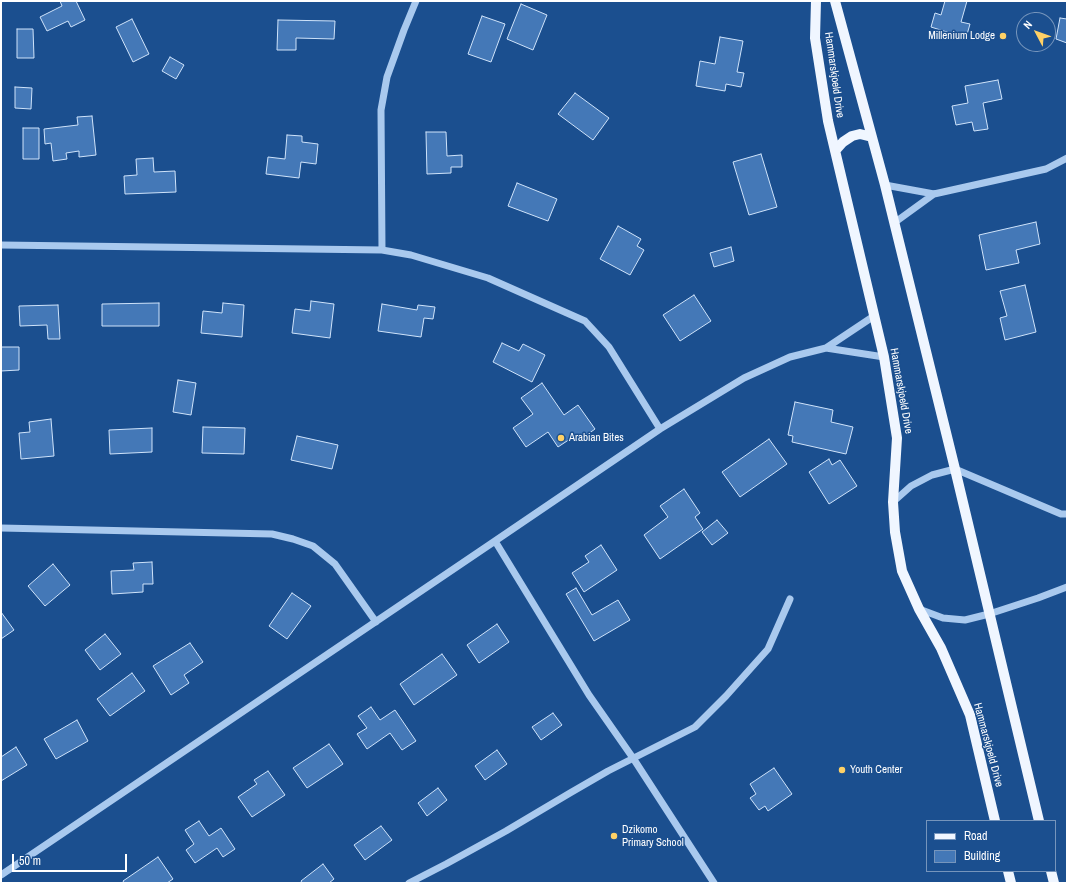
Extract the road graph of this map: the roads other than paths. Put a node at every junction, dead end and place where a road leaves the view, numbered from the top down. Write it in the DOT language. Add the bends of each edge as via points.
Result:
graph roads {
  1 [pos="416,1"];
  2 [pos="816,1"];
  3 [pos="835,1"];
  4 [pos="872,137"];
  5 [pos="835,151"];
  6 [pos="1067,158"];
  7 [pos="885,185"];
  8 [pos="934,194"];
  9 [pos="894,223"];
  10 [pos="1,245"];
  11 [pos="382,250"];
  12 [pos="874,316"];
  13 [pos="826,348"];
  14 [pos="884,357"];
  15 [pos="660,428"];
  16 [pos="955,470"];
  17 [pos="893,502"];
  18 [pos="1067,514"];
  19 [pos="1,528"];
  20 [pos="495,541"];
  21 [pos="1067,587"];
  22 [pos="790,599"];
  23 [pos="919,609"];
  24 [pos="989,614"];
  25 [pos="376,622"];
  26 [pos="633,758"];
  27 [pos="995,820"];
  28 [pos="1039,820"];
  29 [pos="1008,872"];
  30 [pos="1051,872"];
  31 [pos="1,875"];
  32 [pos="409,883"];
  33 [pos="714,883"];
  34 [pos="1011,883"];
  35 [pos="1054,883"];
  1 -- 11 [label="street" via="388,77 381,110"];
  2 -- 5 [label="main road, Hammarskjoeld Drive" via="815,38"];
  3 -- 4 [label="main road, Hammarskjoeld Drive"];
  4 -- 5 [label="main road" via="860,134 852,136"];
  4 -- 7 [label="main road, Hammarskjoeld Drive"];
  5 -- 12 [label="main road, Hammarskjoeld Drive"];
  6 -- 8 [label="street" via="1046,169"];
  7 -- 8 [label="street"];
  7 -- 9 [label="main road, Hammarskjoeld Drive"];
  8 -- 9 [label="street"];
  9 -- 16 [label="main road, Hammarskjoeld Drive"];
  10 -- 11 [label="street"];
  11 -- 15 [label="street" via="411,255 488,278 586,321 608,347"];
  12 -- 13 [label="street"];
  12 -- 14 [label="main road, Hammarskjoeld Drive"];
  13 -- 14 [label="street"];
  13 -- 15 [label="street" via="790,357 744,378"];
  14 -- 17 [label="main road, Hammarskjoeld Drive" via="897,438"];
  15 -- 20 [label="street"];
  16 -- 17 [label="street" via="932,475 910,486"];
  16 -- 18 [label="street" via="1061,514"];
  16 -- 24 [label="main road, Hammarskjoeld Drive"];
  17 -- 23 [label="main road, Hammarskjoeld Drive" via="902,571"];
  19 -- 25 [label="street" via="272,534 293,539 313,546 335,564"];
  20 -- 25 [label="street"];
  20 -- 26 [label="street" via="589,695"];
  21 -- 24 [label="street"];
  22 -- 26 [label="street" via="768,649 726,696 694,727"];
  23 -- 24 [label="street" via="943,618 965,620"];
  23 -- 27 [label="main road, Hammarskjoeld Drive" via="941,648 970,714"];
  24 -- 28 [label="main road, Hammarskjoeld Drive"];
  25 -- 31 [label="street"];
  26 -- 32 [label="street" via="506,832"];
  26 -- 33 [label="street"];
  29 -- 34 [label="main road"];
  30 -- 35 [label="main road"];
}
